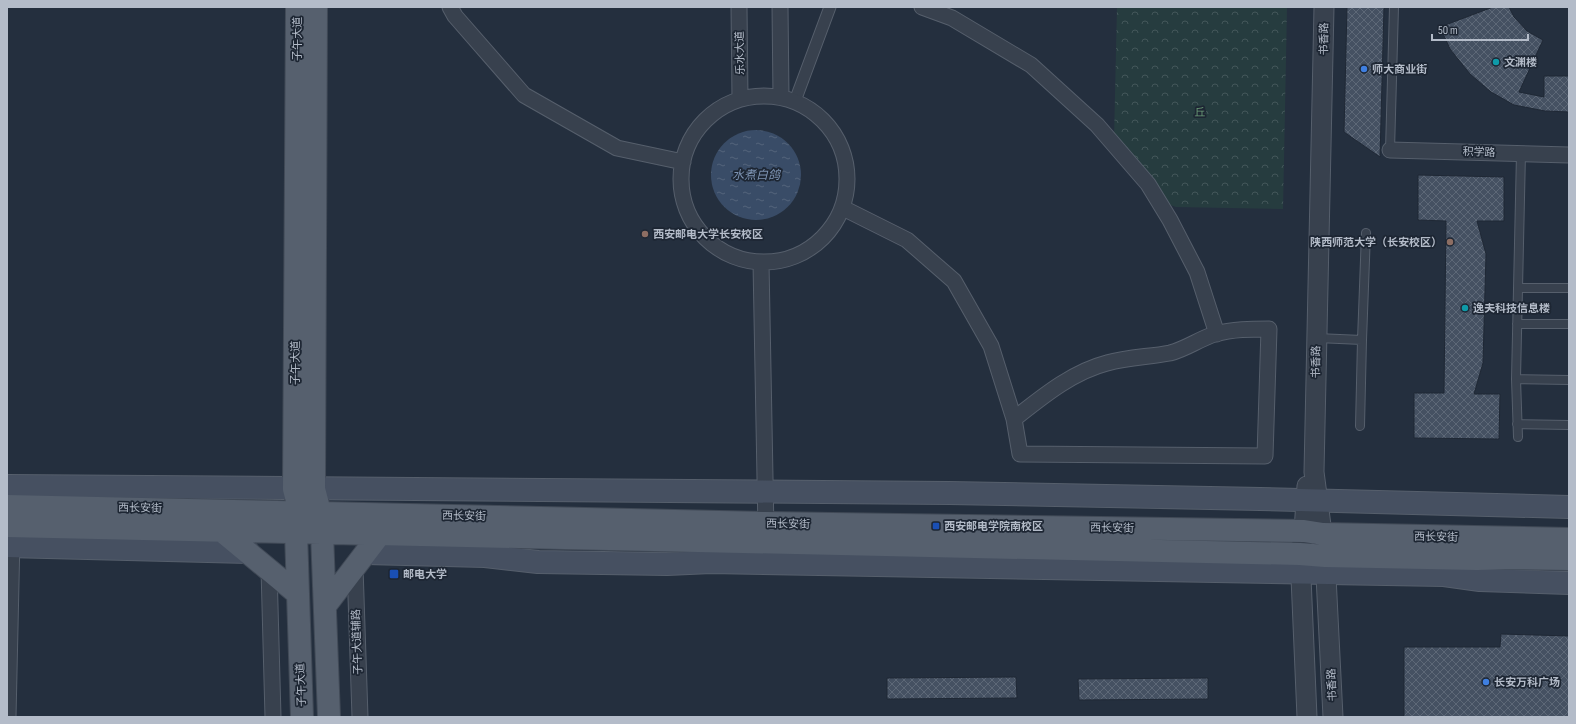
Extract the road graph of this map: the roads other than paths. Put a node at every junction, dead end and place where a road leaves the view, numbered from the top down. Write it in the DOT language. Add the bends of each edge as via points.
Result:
graph roads {
  1 [pos="298,7"];
  2 [pos="316,7"];
  3 [pos="450,7"];
  4 [pos="739,7"];
  5 [pos="780,7"];
  6 [pos="830,7"];
  7 [pos="922,7"];
  8 [pos="1314,7"];
  9 [pos="1324,7"];
  10 [pos="1394,7"];
  11 [pos="740,99"];
  12 [pos="788,99"];
  13 [pos="1390,150"];
  14 [pos="1521,153"];
  15 [pos="1569,155"];
  16 [pos="683,162"];
  17 [pos="843,208"];
  18 [pos="1366,233"];
  19 [pos="761,263"];
  20 [pos="1518,288"];
  21 [pos="1569,288"];
  22 [pos="1517,324"];
  23 [pos="1569,324"];
  24 [pos="1217,334"];
  25 [pos="1312,338"];
  26 [pos="1362,340"];
  27 [pos="1516,379"];
  28 [pos="1569,380"];
  29 [pos="1014,420"];
  30 [pos="1517,424"];
  31 [pos="1569,425"];
  32 [pos="1360,426"];
  33 [pos="1518,437"];
  34 [pos="304,489"];
  35 [pos="765,492"];
  36 [pos="1312,500"];
  37 [pos="1569,507"];
  38 [pos="9,520"];
  39 [pos="310,522"];
  40 [pos="222,531"];
  41 [pos="766,533"];
  42 [pos="1314,533"];
  43 [pos="380,534"];
  44 [pos="1569,539"];
  45 [pos="248,552"];
  46 [pos="1569,559"];
  47 [pos="360,560"];
  48 [pos="1300,563"];
  49 [pos="1325,564"];
  50 [pos="269,569"];
  51 [pos="1569,583"];
  52 [pos="298,594"];
  53 [pos="325,606"];
  54 [pos="8,717"];
  55 [pos="273,717"];
  56 [pos="302,717"];
  57 [pos="329,717"];
  58 [pos="360,717"];
  59 [pos="1307,717"];
  60 [pos="1333,717"];
  1 -- 34 [label="main road, 子午大道"];
  2 -- 34 [label="main road, 子午大道"];
  3 -- 16 [label="street" via="524,95 617,148"];
  4 -- 11 [label="street, 乐水大道"];
  5 -- 12 [label="street"];
  6 -- 12 [label="street"];
  7 -- 24 [label="street" via="952,18 1032,66 1098,125 1148,184 1170,220 1197,272"];
  8 -- 25 [label="street, 书香路"];
  9 -- 25 [label="street, 书香路"];
  10 -- 13 [label="lane"];
  11 -- 12 [label="street" via="761,95"];
  11 -- 16 [label="street" via="720,108 702,123 689,142"];
  12 -- 17 [label="street" via="818,114 835,134 845,157 848,183"];
  13 -- 14 [label="street, 积学路"];
  14 -- 15 [label="street, 积学路"];
  14 -- 20 [label="lane"];
  16 -- 19 [label="street" via="682,190 689,215 704,236 725,252"];
  17 -- 19 [label="street" via="828,233 806,251 779,261"];
  17 -- 29 [label="street" via="907,240 954,281 991,346"];
  18 -- 26 [label="lane"];
  19 -- 35 [label="street"];
  20 -- 21 [label="lane"];
  20 -- 22 [label="lane"];
  22 -- 23 [label="lane"];
  22 -- 27 [label="lane"];
  24 -- 29 [label="street" via="1170,353 1107,363 1086,370 1059,386"];
  24 -- 29 [label="street" via="1240,329 1269,329 1265,456 1020,454"];
  25 -- 26 [label="lane"];
  25 -- 36 [label="street, 书香路"];
  26 -- 32 [label="lane"];
  27 -- 28 [label="lane"];
  27 -- 30 [label="lane"];
  30 -- 31 [label="lane"];
  30 -- 33 [label="lane"];
  34 -- 35 [label="main road"];
  34 -- 38 [label="main road"];
  34 -- 39 [label="main road, 子午大道"];
  35 -- 36 [label="main road"];
  35 -- 41 [label="street"];
  36 -- 37 [label="main road"];
  36 -- 42 [label="street, 书香路"];
  38 -- 39 [label="main road, 西长安街"];
  38 -- 40 [label="main road, 西长安街"];
  38 -- 45 [label="main road"];
  38 -- 54 [label="street"];
  39 -- 40 [label="main road, 西长安街"];
  39 -- 41 [label="main road, 西长安街"];
  39 -- 43 [label="main road, 西长安街"];
  39 -- 52 [label="main road, 子午大道"];
  39 -- 53 [label="main road, 子午大道"];
  40 -- 45 [label="main road"];
  41 -- 42 [label="main road, 西长安街"];
  41 -- 43 [label="main road, 西长安街"];
  41 -- 48 [label="main road, 西长安街"];
  42 -- 44 [label="main road, 西长安街"];
  42 -- 48 [label="street, 书香路"];
  42 -- 49 [label="street, 书香路"];
  43 -- 47 [label="main road"];
  45 -- 50 [label="main road"];
  46 -- 49 [label="main road, 西长安街"];
  47 -- 48 [label="main road" via="485,556 546,562 667,564"];
  47 -- 53 [label="main road"];
  47 -- 58 [label="street, 子午大道辅路"];
  48 -- 49 [label="main road, 西长安街"];
  48 -- 59 [label="street, 书香路"];
  49 -- 51 [label="main road" via="1480,580"];
  49 -- 60 [label="street, 书香路"];
  50 -- 52 [label="main road"];
  50 -- 55 [label="street"];
  52 -- 56 [label="main road, 子午大道"];
  53 -- 57 [label="main road, 子午大道"];
}
